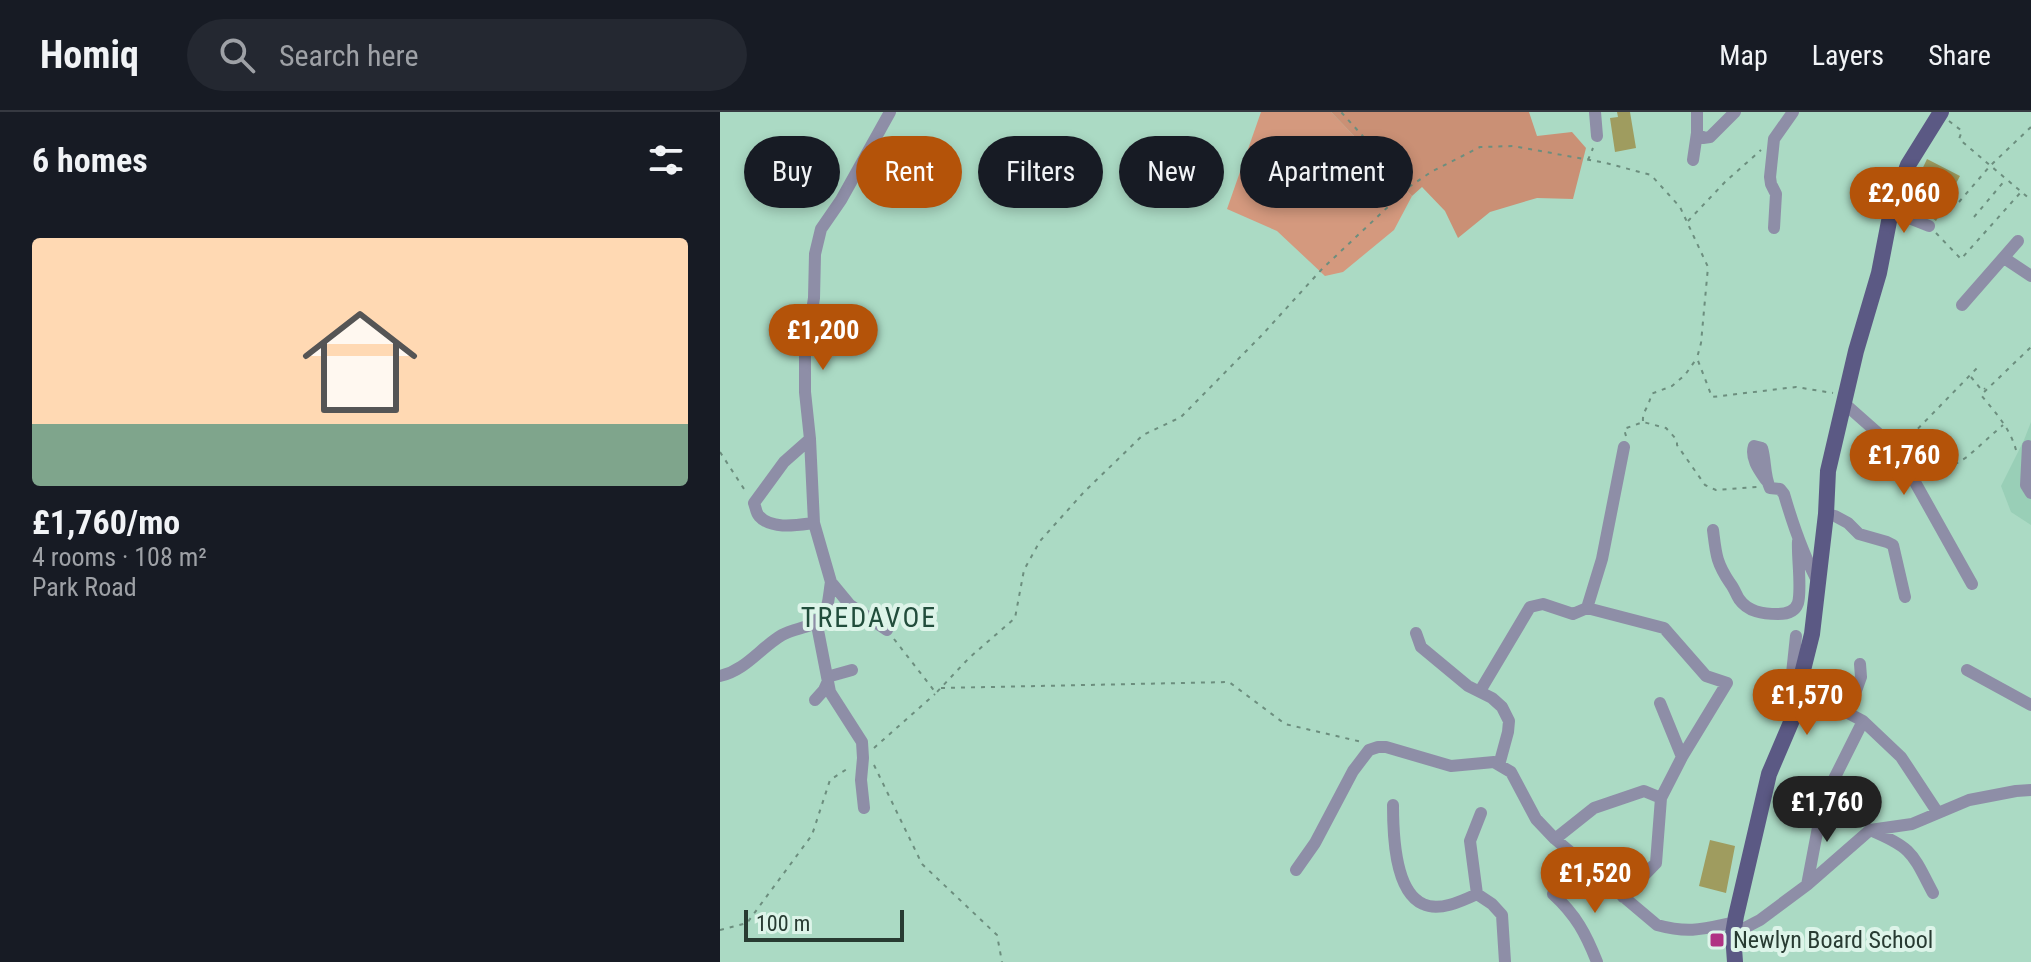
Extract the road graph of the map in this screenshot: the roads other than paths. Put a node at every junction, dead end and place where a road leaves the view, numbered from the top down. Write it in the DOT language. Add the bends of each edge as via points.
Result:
graph roads {
  1 [pos="890,112"];
  2 [pos="1595,112"];
  3 [pos="1697,112"];
  4 [pos="1735,112"];
  5 [pos="1793,112"];
  6 [pos="1940,113"];
  7 [pos="1697,133"];
  8 [pos="1597,136"];
  9 [pos="1693,160"];
  10 [pos="1891,211"];
  11 [pos="1929,226"];
  12 [pos="1774,228"];
  13 [pos="2018,241"];
  14 [pos="2004,258"];
  15 [pos="2031,276"];
  16 [pos="1962,305"];
  17 [pos="1846,399"];
  18 [pos="810,439"];
  19 [pos="2028,446"];
  20 [pos="1624,447"];
  21 [pos="1768,484"];
  22 [pos="2031,493"];
  23 [pos="1826,514"];
  24 [pos="814,523"];
  25 [pos="1713,530"];
  26 [pos="1798,541"];
  27 [pos="831,582"];
  28 [pos="1819,584"];
  29 [pos="1972,584"];
  30 [pos="1905,597"];
  31 [pos="850,605"];
  32 [pos="1587,608"];
  33 [pos="819,619"];
  34 [pos="887,630"];
  35 [pos="1416,633"];
  36 [pos="1796,636"];
  37 [pos="1860,664"];
  38 [pos="852,670"];
  39 [pos="1967,670"];
  40 [pos="720,676"];
  41 [pos="828,679"];
  42 [pos="1799,686"];
  43 [pos="1480,691"];
  44 [pos="815,700"];
  45 [pos="1660,703"];
  46 [pos="2031,705"];
  47 [pos="1848,713"];
  48 [pos="1863,721"];
  49 [pos="1682,757"];
  50 [pos="1499,765"];
  51 [pos="2031,790"];
  52 [pos="1661,798"];
  53 [pos="1393,805"];
  54 [pos="864,808"];
  55 [pos="1481,813"];
  56 [pos="1938,813"];
  57 [pos="1870,830"];
  58 [pos="1555,839"];
  59 [pos="1296,870"];
  60 [pos="1807,885"];
  61 [pos="1933,893"];
  62 [pos="1477,894"];
  63 [pos="1553,894"];
  64 [pos="1623,897"];
  65 [pos="1734,928"];
  66 [pos="1505,962"];
  67 [pos="1597,962"];
  68 [pos="1735,962"];
  1 -- 18 [label="street" via="821,229 805,356"];
  2 -- 8 [label="street"];
  3 -- 7 [label="street"];
  4 -- 7 [label="street" via="1710,137"];
  5 -- 12 [label="street" via="1774,139"];
  6 -- 10 [label="main road" via="1908,165"];
  7 -- 9 [label="street"];
  10 -- 11 [label="street"];
  10 -- 17 [label="main road"];
  13 -- 14 [label="street"];
  14 -- 15 [label="street"];
  14 -- 16 [label="street"];
  17 -- 23 [label="main road" via="1828,471"];
  17 -- 29 [label="street" via="1897,450"];
  18 -- 24 [label="street"];
  18 -- 24 [label="street" via="784,462 754,503 759,517 771,523"];
  19 -- 22 [label="street" via="2025,472"];
  20 -- 32 [label="street"];
  21 -- 26 [label="street" via="1784,494"];
  23 -- 28 [label="main road"];
  23 -- 30 [label="street" via="1859,534 1893,545"];
  24 -- 27 [label="street"];
  25 -- 26 [label="street" via="1720,569 1738,598 1748,609 1766,614 1792,612 1797,606"];
  26 -- 28 [label="street"];
  27 -- 31 [label="street"];
  27 -- 33 [label="street"];
  28 -- 42 [label="main road"];
  31 -- 33 [label="street"];
  31 -- 34 [label="street"];
  32 -- 43 [label="street" via="1573,614 1543,604 1530,607"];
  32 -- 49 [label="street" via="1664,628 1706,676 1727,683"];
  33 -- 40 [label="street" via="785,633 745,666"];
  33 -- 41 [label="street"];
  35 -- 43 [label="street" via="1421,647"];
  36 -- 42 [label="street" via="1791,683"];
  37 -- 47 [label="street" via="1861,677"];
  38 -- 41 [label="street"];
  39 -- 46 [label="street"];
  41 -- 44 [label="street"];
  41 -- 54 [label="street" via="862,742"];
  42 -- 47 [label="street"];
  42 -- 65 [label="main road" via="1795,713 1769,774"];
  43 -- 50 [label="street" via="1502,707 1509,721"];
  45 -- 49 [label="street"];
  47 -- 48 [label="street"];
  48 -- 56 [label="street" via="1901,757"];
  48 -- 60 [label="street" via="1823,801"];
  49 -- 52 [label="street"];
  50 -- 58 [label="street" via="1511,772 1536,819"];
  50 -- 59 [label="street" via="1451,766 1380,748 1369,750"];
  51 -- 56 [label="street" via="1969,800"];
  52 -- 58 [label="street" via="1644,791 1594,808"];
  52 -- 64 [label="street" via="1656,863"];
  53 -- 62 [label="street" via="1399,871 1411,895 1424,905 1449,906"];
  55 -- 62 [label="street" via="1470,841"];
  56 -- 57 [label="street" via="1912,824"];
  57 -- 60 [label="street"];
  57 -- 61 [label="street" via="1907,849"];
  58 -- 64 [label="street"];
  60 -- 65 [label="street" via="1760,920"];
  62 -- 66 [label="street" via="1502,915"];
  63 -- 67 [label="street" via="1569,908"];
  64 -- 65 [label="street" via="1657,925 1677,931"];
  65 -- 68 [label="main road"];
}
